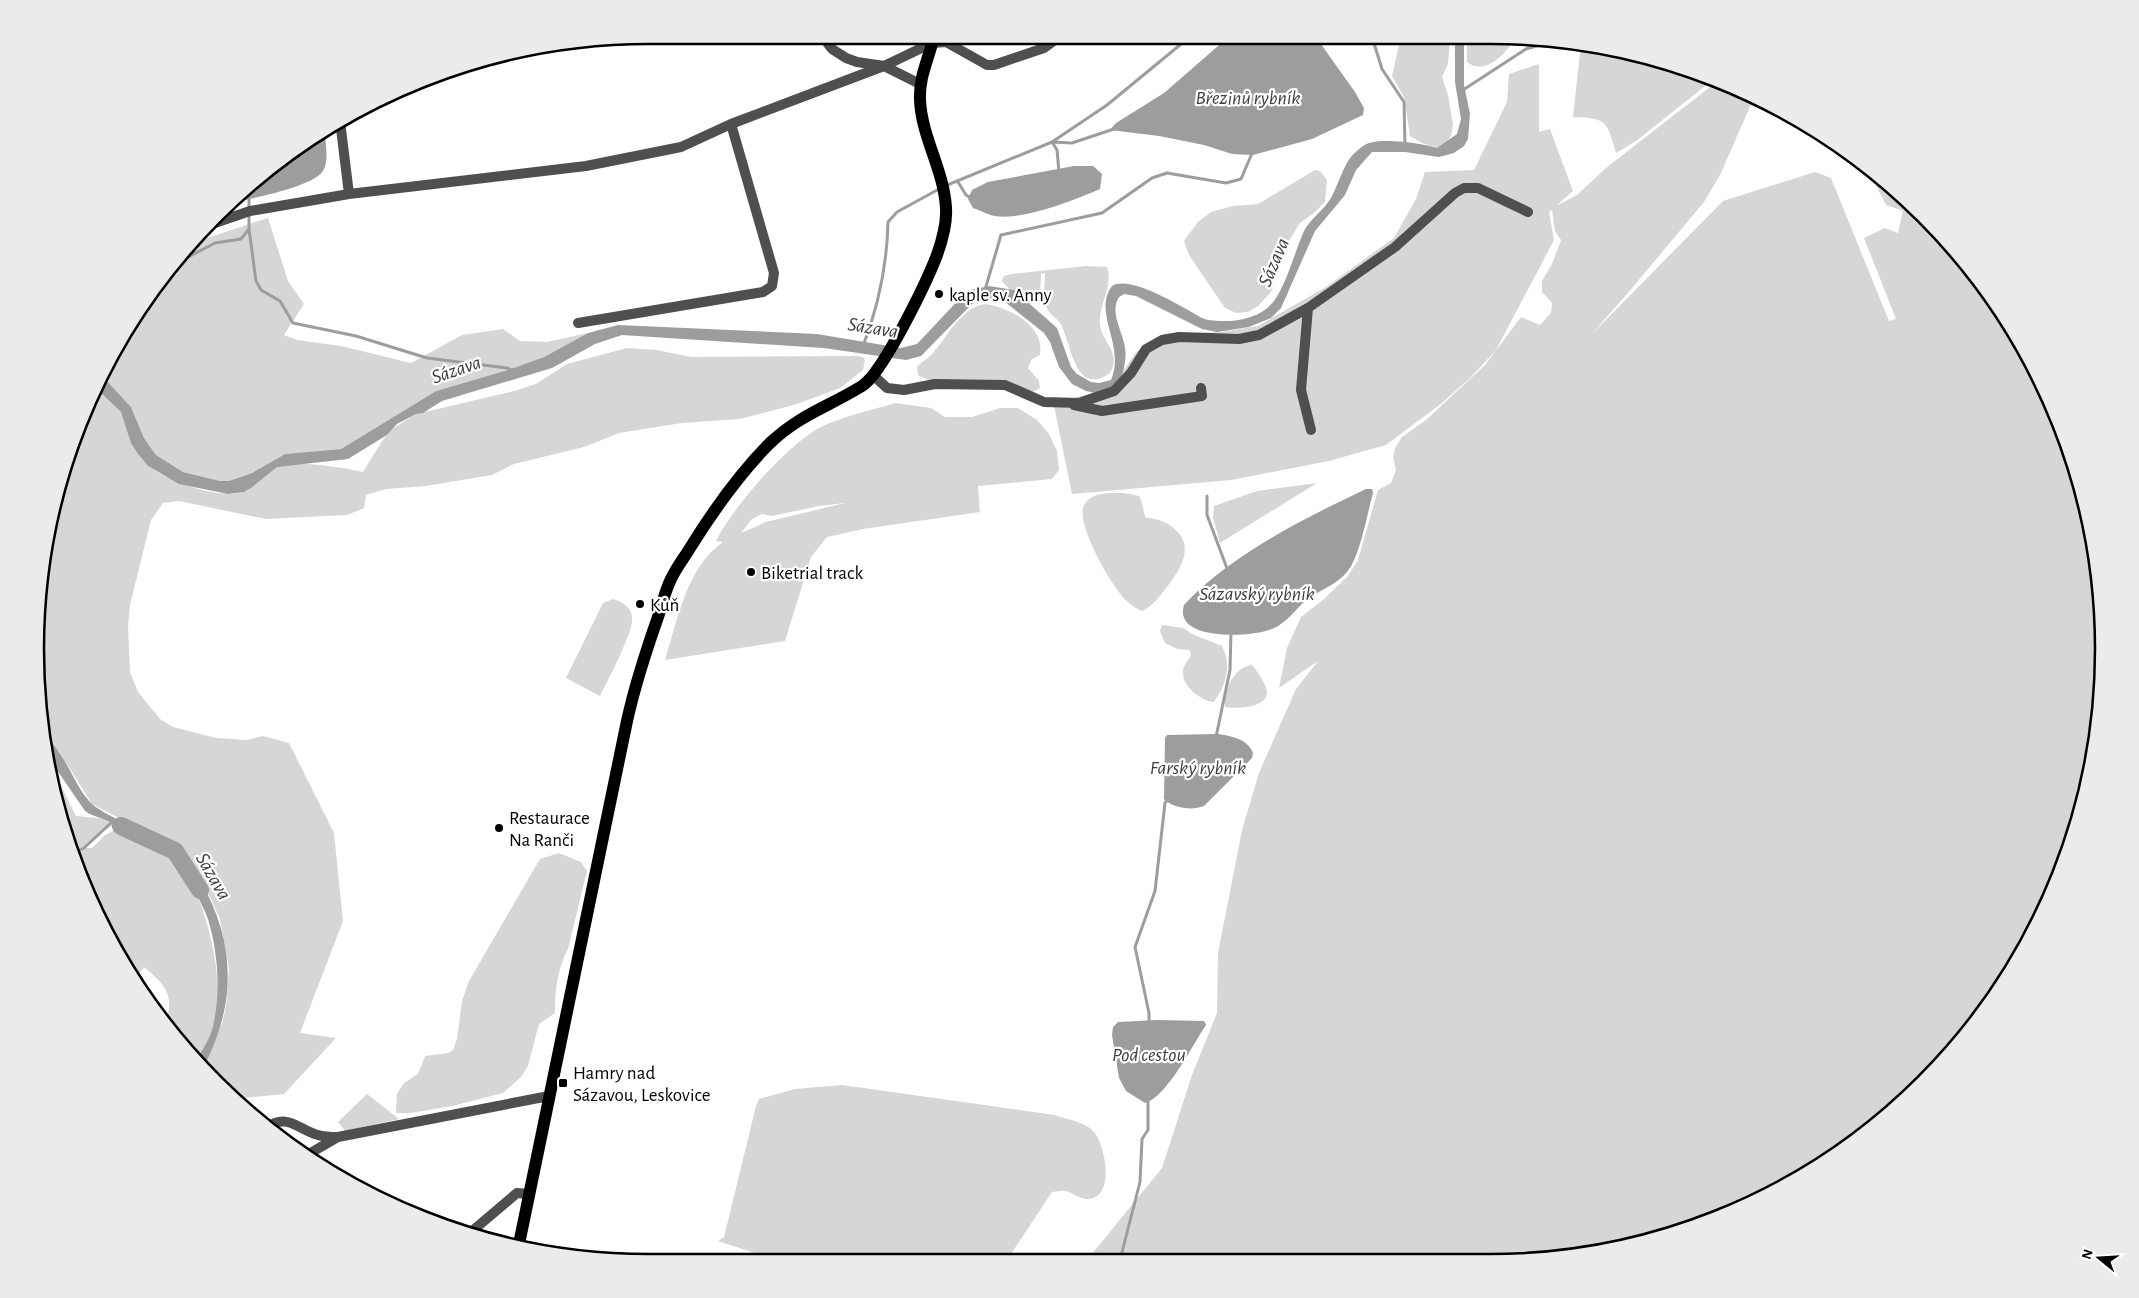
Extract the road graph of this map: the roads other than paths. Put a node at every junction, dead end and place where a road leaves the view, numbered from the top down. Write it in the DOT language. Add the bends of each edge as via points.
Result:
graph roads {
  1 [pos="828,44"];
  2 [pos="929,44"];
  3 [pos="932,44"];
  4 [pos="950,44"];
  5 [pos="1050,44"];
  6 [pos="884,66"];
  7 [pos="920,84"];
  8 [pos="731,124"];
  9 [pos="341,128"];
  10 [pos="349,194"];
  11 [pos="1528,212"];
  12 [pos="221,221"];
  13 [pos="1308,308"];
  14 [pos="578,324"];
  15 [pos="874,376"];
  16 [pos="1201,388"];
  17 [pos="1068,404"];
  18 [pos="1311,430"];
  19 [pos="549,1096"];
  20 [pos="274,1123"];
  21 [pos="338,1137"];
  22 [pos="312,1151"];
  23 [pos="530,1194"];
  24 [pos="475,1229"];
  25 [pos="520,1240"];
  1 -- 6 [label="street" via="857,62"];
  2 -- 6 [label="street"];
  3 -- 7 [label="main road"];
  4 -- 5 [label="street" via="987,65 994,65"];
  6 -- 7 [label="street"];
  6 -- 8 [label="street"];
  7 -- 15 [label="main road" via="926,132 943,187 944,229 937,255"];
  8 -- 10 [label="street" via="681,147 586,166"];
  8 -- 14 [label="street" via="774,272 772,286 763,292"];
  9 -- 10 [label="street"];
  10 -- 12 [label="street" via="250,211"];
  11 -- 13 [label="street" via="1478,188 1464,188 1395,247"];
  13 -- 17 [label="street" via="1260,335 1239,339 1179,337 1162,340 1146,349 1131,373 1114,391"];
  13 -- 18 [label="street" via="1301,390"];
  15 -- 17 [label="street" via="887,388 904,390 935,384 1005,385 1044,402"];
  15 -- 19 [label="main road" via="807,414 770,444 736,483 671,579 626,721"];
  16 -- 17 [label="street" via="1202,396 1102,411"];
  19 -- 21 [label="street"];
  19 -- 23 [label="main road"];
  20 -- 21 [label="street" via="283,1121 317,1135"];
  21 -- 22 [label="street"];
  23 -- 24 [label="street" via="517,1193"];
  23 -- 25 [label="main road"];
}
